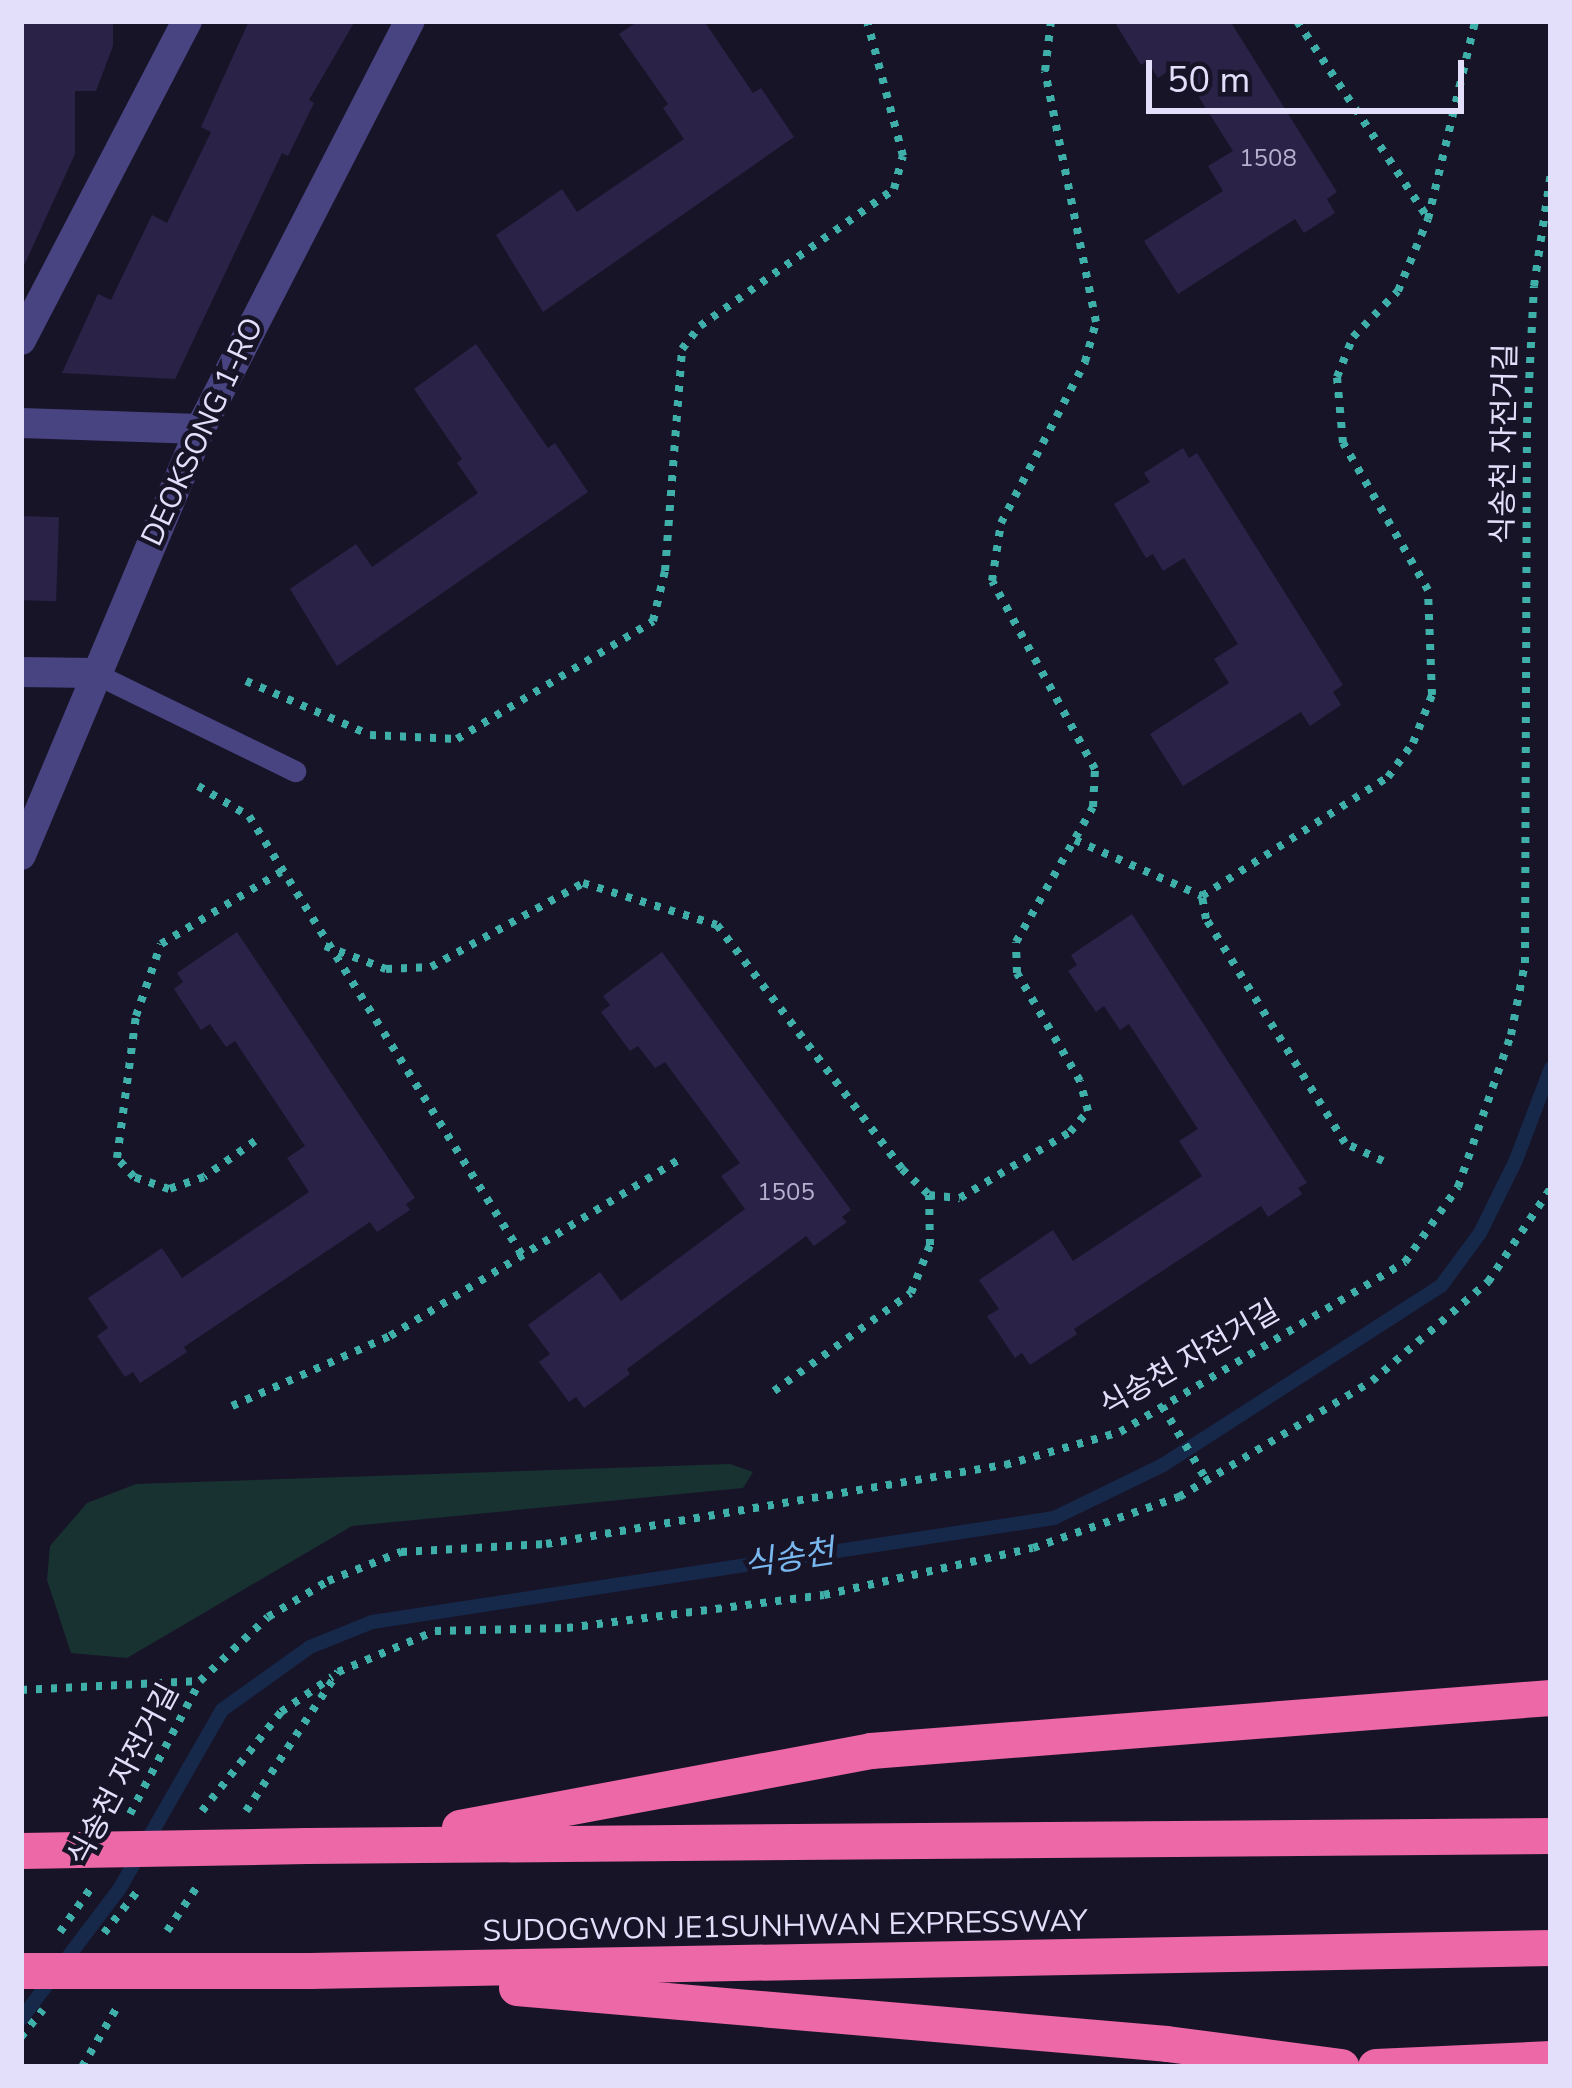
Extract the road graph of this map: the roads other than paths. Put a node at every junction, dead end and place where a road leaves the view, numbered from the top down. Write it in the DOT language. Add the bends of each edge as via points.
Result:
graph roads {
  1 [pos="187,21"];
  2 [pos="410,21"];
  3 [pos="21,340"];
  4 [pos="21,423"];
  5 [pos="200,429"];
  6 [pos="21,672"];
  7 [pos="94,673"];
  8 [pos="296,771"];
  9 [pos="21,855"];
  10 [pos="1551,1698"];
  11 [pos="1551,1836"];
  12 [pos="365,1846"];
  13 [pos="21,1851"];
  14 [pos="1551,1948"];
  15 [pos="21,1971"];
  16 [pos="358,1972"];
  17 [pos="1551,2059"];
  18 [pos="1341,2067"];
  19 [pos="1376,2067"];
  1 -- 3 [label="street"];
  2 -- 5 [label="street, DEOKSONG 1-RO"];
  4 -- 5 [label="street"];
  5 -- 7 [label="street, DEOKSONG 1-RO"];
  6 -- 7 [label="street"];
  7 -- 8 [label="lane"];
  7 -- 9 [label="street, DEOKSONG 1-RO"];
  10 -- 12 [label="highway" via="871,1751"];
  11 -- 12 [label="highway"];
  12 -- 13 [label="highway, bridge"];
  14 -- 16 [label="highway, SUDOGWON JE1SUNHWAN EXPRESSWAY"];
  15 -- 16 [label="highway, SUDOGWON JE1SUNHWAN EXPRESSWAY, bridge"];
  16 -- 18 [label="highway" via="1167,2044"];
  17 -- 19 [label="highway"];
}
